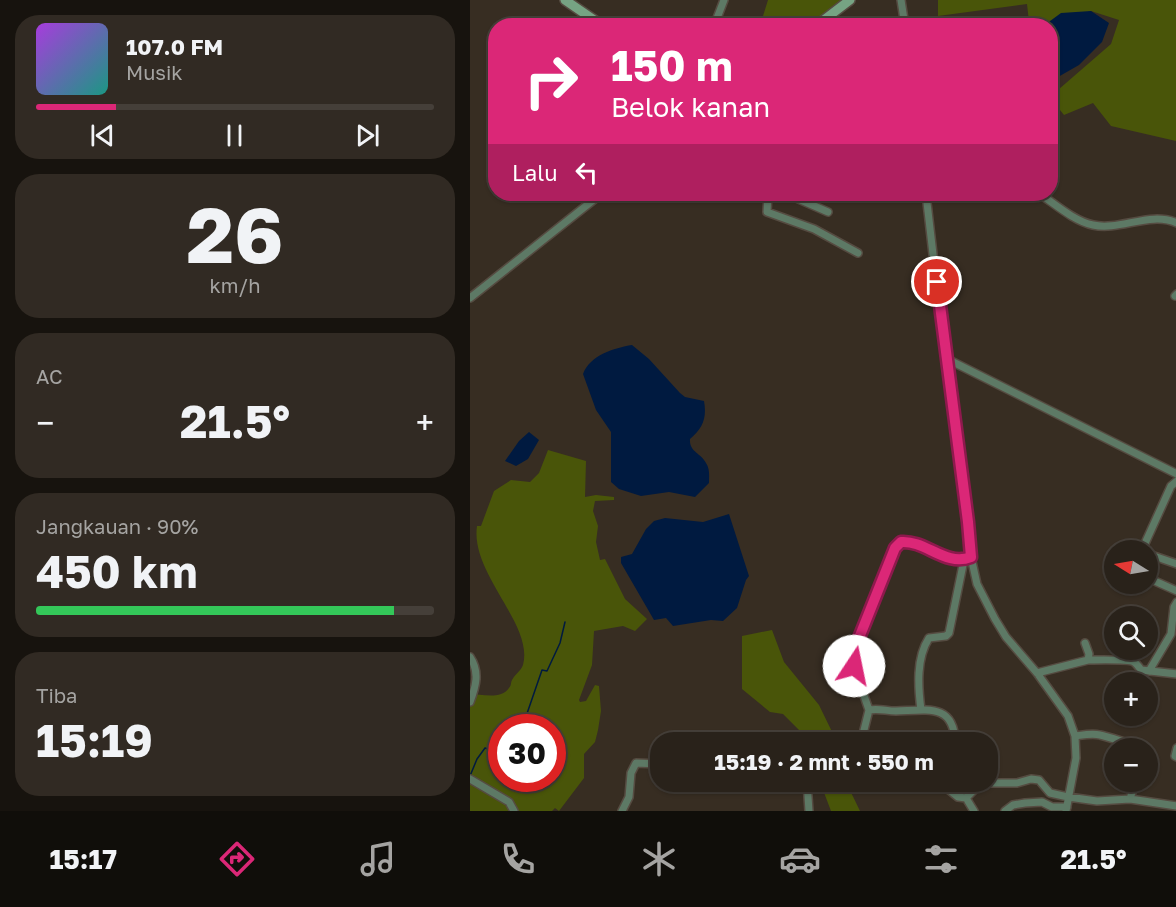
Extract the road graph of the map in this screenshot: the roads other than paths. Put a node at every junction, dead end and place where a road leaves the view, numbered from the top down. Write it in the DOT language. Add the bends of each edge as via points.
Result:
graph roads {
  1 [pos="565,0"];
  2 [pos="724,0"];
  3 [pos="850,0"];
  4 [pos="901,0"];
  5 [pos="591,18"];
  6 [pos="717,18"];
  7 [pos="826,18"];
  8 [pos="904,18"];
  9 [pos="592,201"];
  10 [pos="768,201"];
  11 [pos="803,201"];
  12 [pos="927,201"];
  13 [pos="1051,201"];
  14 [pos="828,212"];
  15 [pos="1176,223"];
  16 [pos="858,253"];
  17 [pos="470,298"];
  18 [pos="947,359"];
  19 [pos="1176,474"];
  20 [pos="1176,481"];
  21 [pos="1147,540"];
  22 [pos="968,558"];
  23 [pos="1158,558"];
  24 [pos="1176,564"];
  25 [pos="1158,583"];
  26 [pos="1176,591"];
  27 [pos="1176,602"];
  28 [pos="1085,643"];
  29 [pos="470,657"];
  30 [pos="1088,660"];
  31 [pos="1150,670"];
  32 [pos="1037,673"];
  33 [pos="1176,674"];
  34 [pos="470,702"];
  35 [pos="869,710"];
  36 [pos="921,711"];
  37 [pos="864,732"];
  38 [pos="955,732"];
  39 [pos="1075,736"];
  40 [pos="1109,738"];
  41 [pos="1176,748"];
  42 [pos="1176,757"];
  43 [pos="650,764"];
  44 [pos="471,780"];
  45 [pos="808,792"];
  46 [pos="952,792"];
  47 [pos="1132,792"];
  48 [pos="1068,797"];
  49 [pos="965,798"];
  50 [pos="1130,799"];
  51 [pos="1176,806"];
  52 [pos="1066,809"];
  53 [pos="514,811"];
  54 [pos="622,811"];
  55 [pos="809,811"];
  56 [pos="974,811"];
  57 [pos="1005,811"];
  1 -- 5 [label="street"];
  2 -- 6 [label="street"];
  3 -- 7 [label="street"];
  4 -- 8 [label="street"];
  9 -- 17 [label="street"];
  10 -- 16 [label="street" via="767,212 814,229"];
  11 -- 14 [label="street"];
  12 -- 18 [label="street"];
  13 -- 15 [label="street" via="1092,225 1159,219"];
  18 -- 19 [label="street"];
  18 -- 22 [label="street" via="968,522"];
  20 -- 21 [label="street"];
  22 -- 32 [label="street" via="995,620"];
  22 -- 35 [label="street" via="951,560 911,542 901,542 895,548 857,643 854,666"];
  22 -- 36 [label="street" via="949,633 929,638 926,643 918,688"];
  23 -- 24 [label="street"];
  25 -- 26 [label="street"];
  27 -- 31 [label="street" via="1171,634"];
  28 -- 30 [label="street"];
  29 -- 34 [label="street" via="477,675"];
  30 -- 31 [label="street" via="1126,659 1141,670"];
  30 -- 32 [label="street"];
  31 -- 33 [label="street"];
  32 -- 39 [label="street" via="1068,716"];
  35 -- 36 [label="street"];
  35 -- 37 [label="street"];
  36 -- 38 [label="street" via="941,711 951,720"];
  39 -- 40 [label="street"];
  39 -- 48 [label="street" via="1076,758"];
  41 -- 42 [label="street"];
  43 -- 54 [label="street" via="636,763"];
  44 -- 53 [label="street" via="509,802"];
  45 -- 55 [label="street"];
  46 -- 49 [label="street"];
  47 -- 50 [label="street"];
  48 -- 49 [label="street" via="1050,792 1039,780 1031,779 981,783"];
  48 -- 50 [label="street" via="1097,801"];
  48 -- 52 [label="street"];
  49 -- 56 [label="street"];
  50 -- 51 [label="street"];
  52 -- 57 [label="street" via="1042,802 1013,805"];
}
